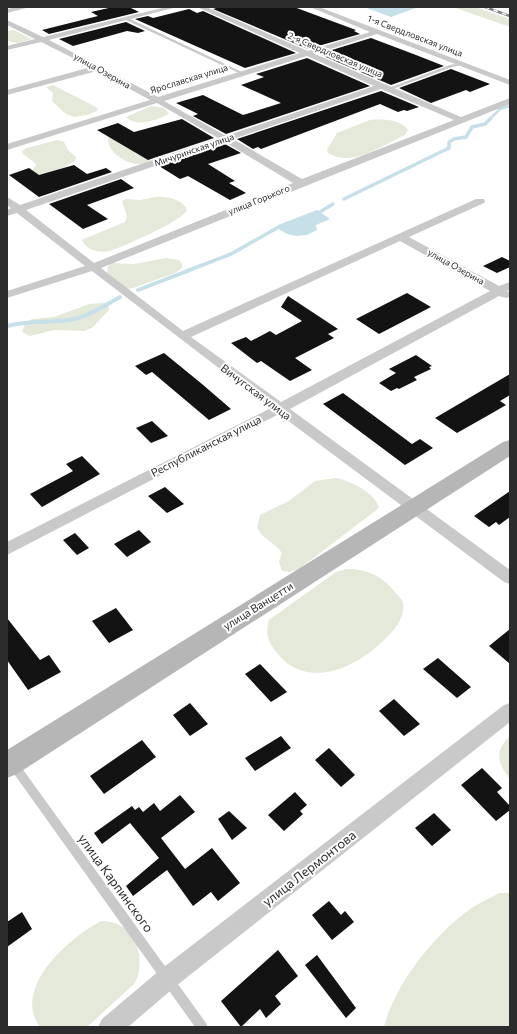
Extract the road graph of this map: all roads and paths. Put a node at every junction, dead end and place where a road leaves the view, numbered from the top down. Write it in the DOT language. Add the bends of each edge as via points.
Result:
graph roads {
  1 [pos="26,7"];
  2 [pos="174,7"];
  3 [pos="200,7"];
  4 [pos="313,7"];
  5 [pos="7,12"];
  6 [pos="127,19"];
  7 [pos="7,22"];
  8 [pos="377,32"];
  9 [pos="43,39"];
  10 [pos="7,48"];
  11 [pos="308,54"];
  12 [pos="461,64"];
  13 [pos="97,68"];
  14 [pos="242,73"];
  15 [pos="510,83"];
  16 [pos="384,87"];
  17 [pos="7,93"];
  18 [pos="155,100"];
  19 [pos="510,101"];
  20 [pos="463,121"];
  21 [pos="228,139"];
  22 [pos="7,147"];
  23 [pos="301,182"];
  24 [pos="7,200"];
  25 [pos="480,201"];
  26 [pos="13,211"];
  27 [pos="402,238"];
  28 [pos="93,267"];
  29 [pos="507,291"];
  30 [pos="7,295"];
  31 [pos="182,336"];
  32 [pos="279,409"];
  33 [pos="510,447"];
  34 [pos="414,507"];
  35 [pos="7,549"];
  36 [pos="510,578"];
  37 [pos="510,711"];
  38 [pos="8,761"];
  39 [pos="168,978"];
  40 [pos="110,1027"];
  41 [pos="202,1027"];
  1 -- 5 [label="street"];
  2 -- 6 [label="street"];
  3 -- 11 [label="street, 2-я Свердловская улица"];
  4 -- 8 [label="street, 1-я Свердловская улица"];
  6 -- 9 [label="street"];
  6 -- 14 [label="lane"];
  7 -- 9 [label="street, улица Озерина"];
  8 -- 11 [label="street, Ярославская улица"];
  8 -- 12 [label="street, 1-я Свердловская улица"];
  9 -- 10 [label="street"];
  9 -- 13 [label="street, улица Озерина"];
  11 -- 14 [label="street, Ярославская улица"];
  11 -- 16 [label="street, 2-я Свердловская улица"];
  12 -- 15 [label="street, 1-я Свердловская улица"];
  12 -- 16 [label="lane"];
  13 -- 17 [label="street"];
  13 -- 18 [label="street, улица Озерина"];
  14 -- 18 [label="street, Ярославская улица"];
  16 -- 20 [label="street, 2-я Свердловская улица"];
  16 -- 21 [label="street, Мичуринская улица"];
  18 -- 21 [label="street, улица Озерина"];
  18 -- 22 [label="street, Ярославская улица"];
  19 -- 20 [label="street, улица Горького"];
  20 -- 23 [label="street, улица Горького"];
  21 -- 23 [label="street, улица Озерина"];
  21 -- 26 [label="street, Мичуринская улица"];
  23 -- 28 [label="street, улица Горького"];
  24 -- 26 [label="street, Вичугская улица"];
  25 -- 27 [label="street"];
  26 -- 28 [label="street, Вичугская улица"];
  27 -- 29 [label="street, улица Озерина"];
  27 -- 31 [label="street"];
  28 -- 30 [label="street, улица Горького"];
  28 -- 31 [label="street, Вичугская улица"];
  29 -- 32 [label="street, Республиканская улица" via="472,305"];
  31 -- 32 [label="street, Вичугская улица"];
  32 -- 34 [label="street, Вичугская улица"];
  32 -- 35 [label="street, Республиканская улица"];
  33 -- 34 [label="street, улица Ванцетти"];
  34 -- 36 [label="street, Вичугская улица"];
  34 -- 38 [label="street, улица Ванцетти"];
  37 -- 39 [label="street, улица Лермонтова"];
  38 -- 39 [label="lane, улица Карпинского"];
  39 -- 40 [label="street, улица Лермонтова"];
  39 -- 41 [label="lane, улица Карпинского"];
}
